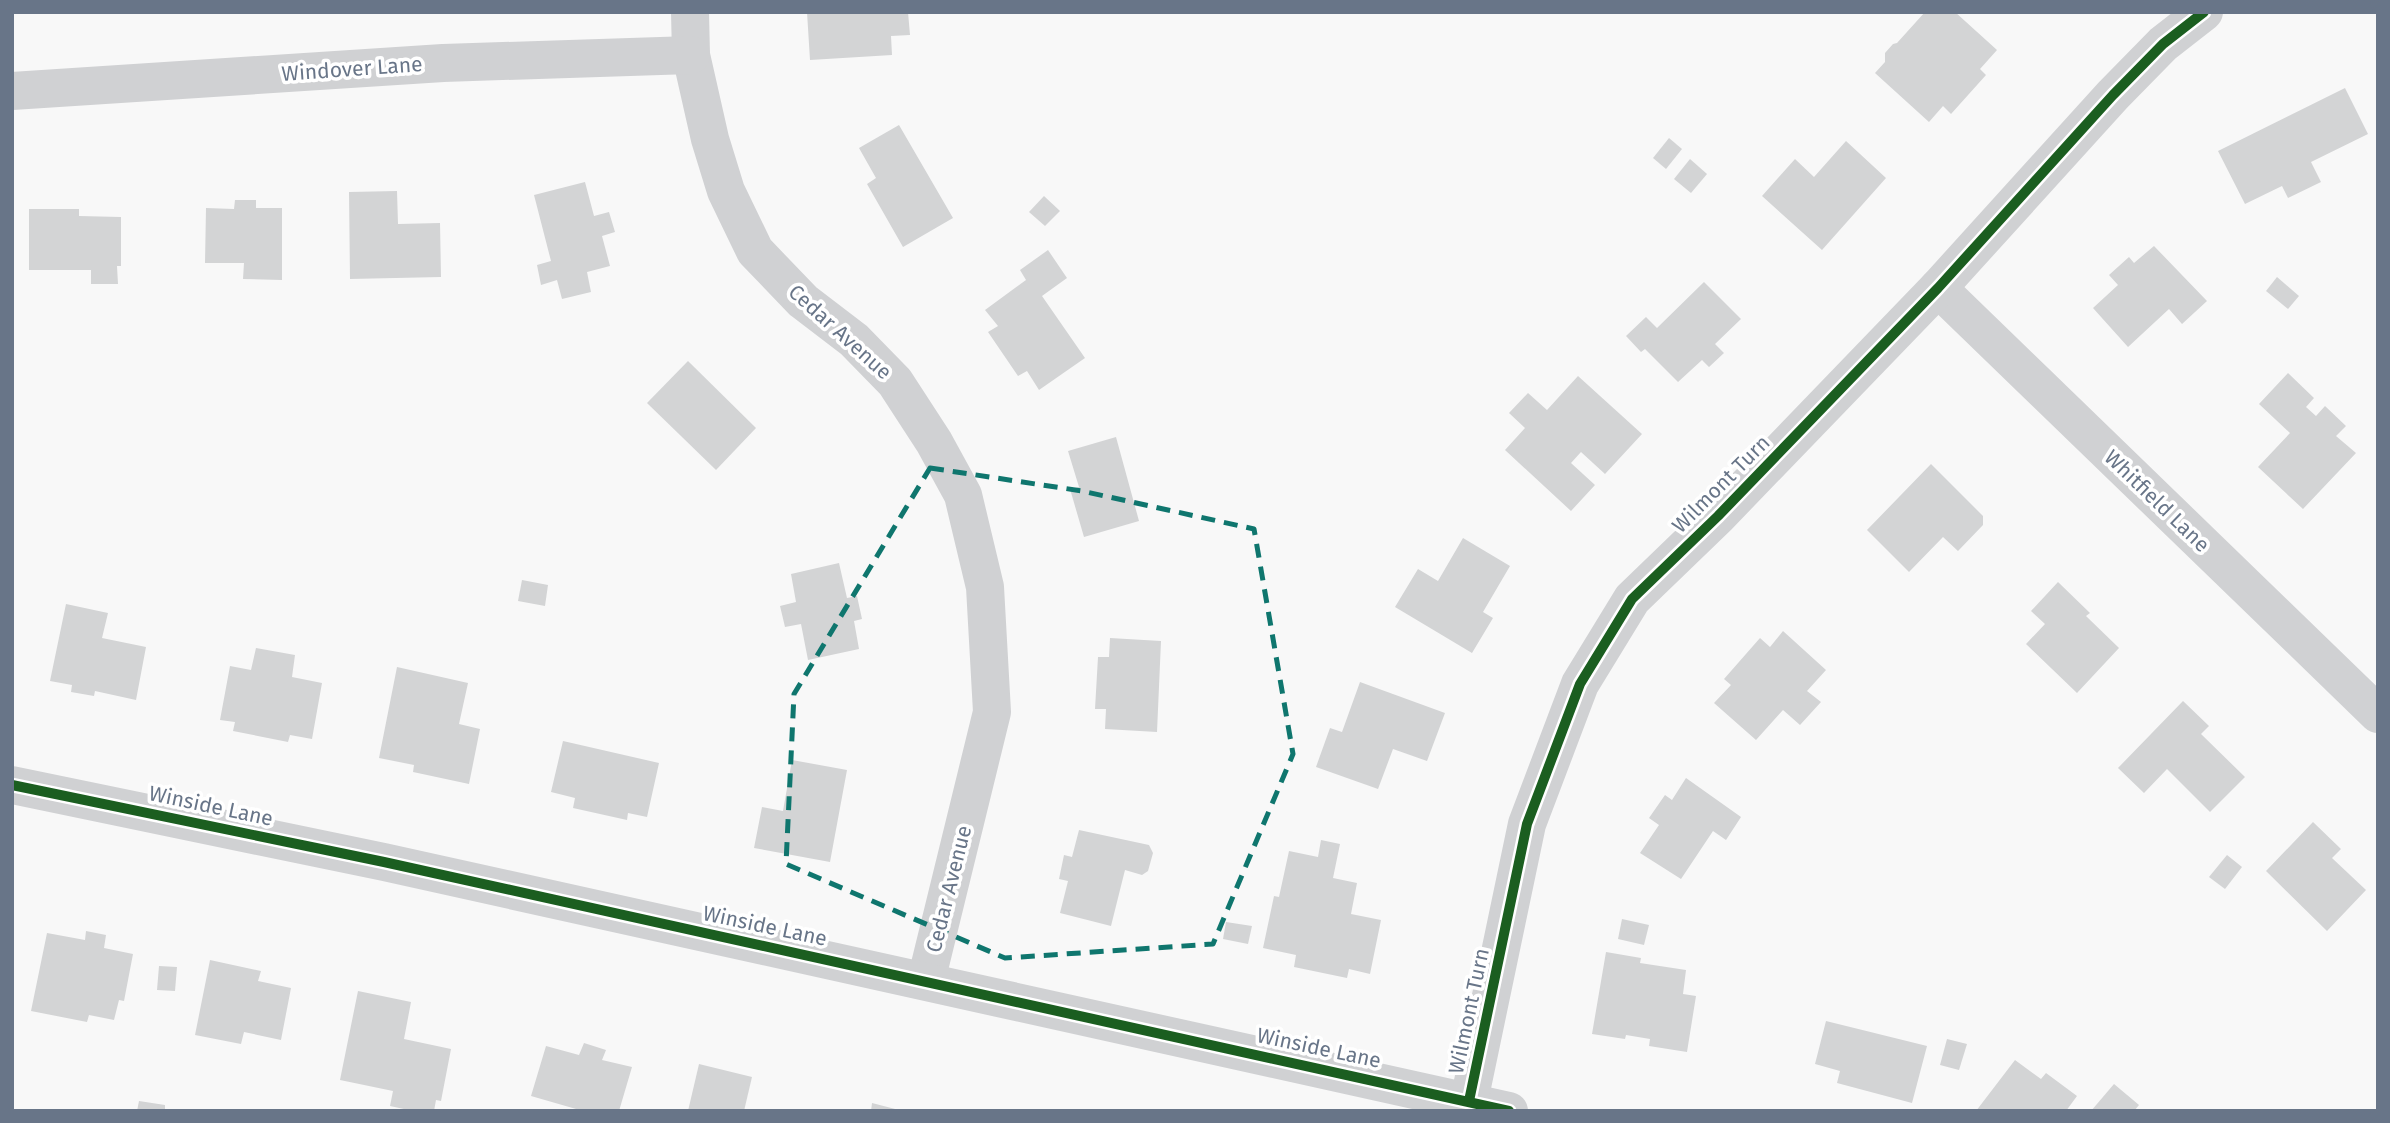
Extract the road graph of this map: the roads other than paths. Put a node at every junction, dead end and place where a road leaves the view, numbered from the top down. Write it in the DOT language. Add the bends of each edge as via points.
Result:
graph roads {
  1 [pos="690,12"];
  2 [pos="2204,12"];
  3 [pos="691,55"];
  4 [pos="12,91"];
  5 [pos="1938,288"];
  6 [pos="2378,714"];
  7 [pos="12,785"];
  8 [pos="926,981"];
  9 [pos="1469,1101"];
  10 [pos="1508,1111"];
  1 -- 3 [label="street, Cedar Avenue"];
  2 -- 5 [label="street, Wilmont Turn" via="2163,44 2113,95"];
  3 -- 4 [label="street, Windover Lane" via="443,63"];
  3 -- 8 [label="street, Cedar Avenue" via="726,191 755,251 895,383 964,495 985,587 992,712"];
  5 -- 6 [label="street, Whitfield Lane"];
  5 -- 9 [label="street, Wilmont Turn" via="1632,599 1580,684 1527,824"];
  7 -- 8 [label="street, Winside Lane"];
  8 -- 9 [label="street, Winside Lane"];
  9 -- 10 [label="street, Winside Lane"];
}
